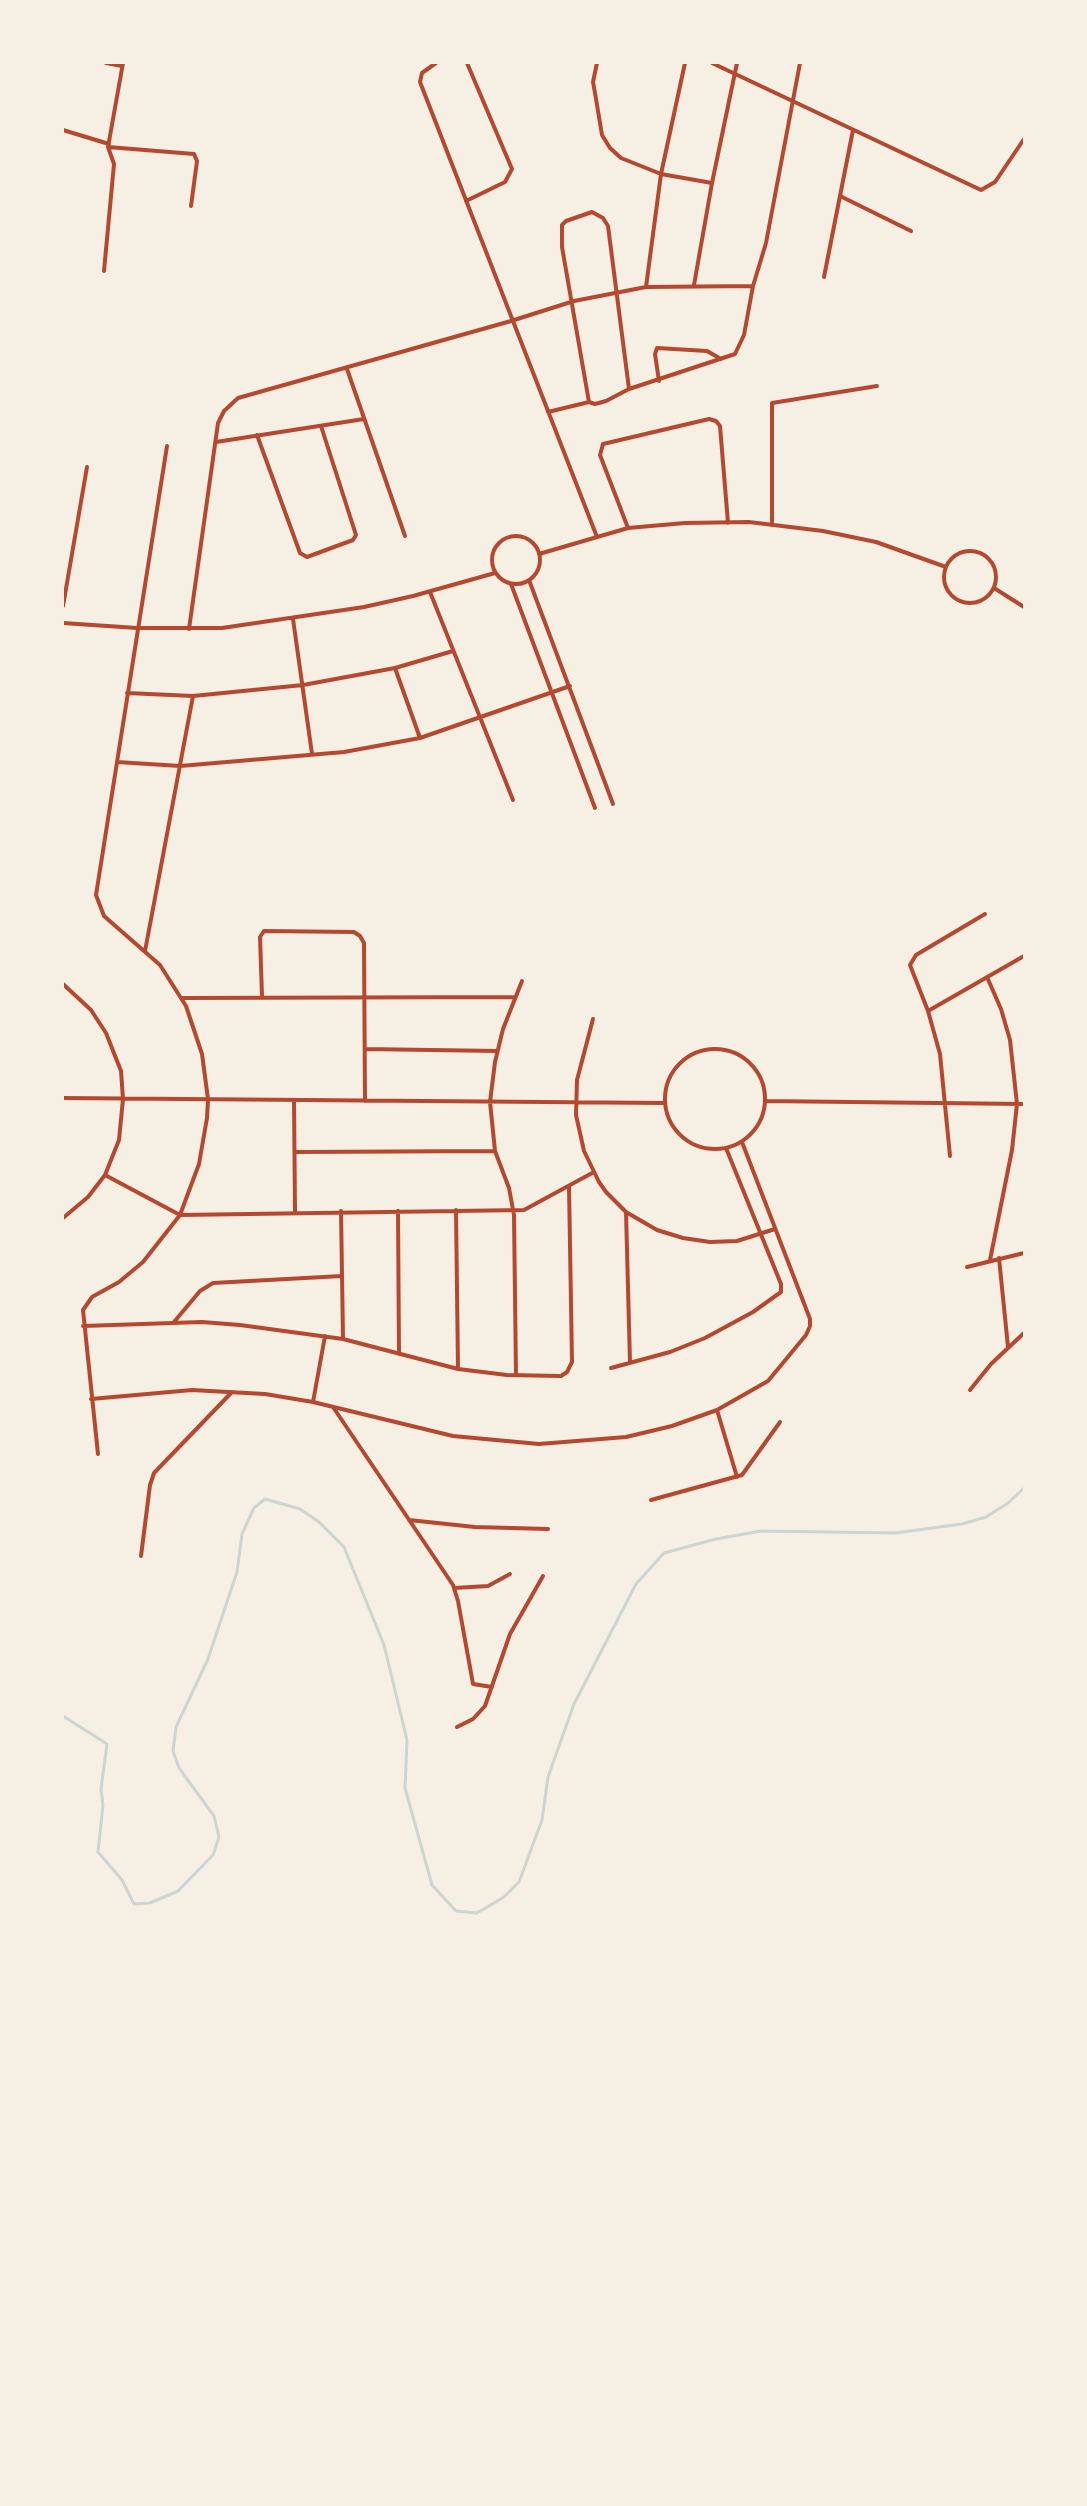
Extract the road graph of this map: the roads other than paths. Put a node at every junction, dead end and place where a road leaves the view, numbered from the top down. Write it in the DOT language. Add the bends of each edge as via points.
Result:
graph roads {
  1 [pos="106,63"];
  2 [pos="436,63"];
  3 [pos="467,63"];
  4 [pos="597,63"];
  5 [pos="685,63"];
  6 [pos="712,63"];
  7 [pos="737,63"];
  8 [pos="800,63"];
  9 [pos="122,64"];
  10 [pos="735,75"];
  11 [pos="793,102"];
  12 [pos="63,130"];
  13 [pos="853,130"];
  14 [pos="1024,139"];
  15 [pos="109,146"];
  16 [pos="661,174"];
  17 [pos="712,183"];
  18 [pos="840,196"];
  19 [pos="466,201"];
  20 [pos="191,206"];
  21 [pos="911,231"];
  22 [pos="104,271"];
  23 [pos="824,277"];
  24 [pos="694,285"];
  25 [pos="753,286"];
  26 [pos="646,287"];
  27 [pos="617,292"];
  28 [pos="574,301"];
  29 [pos="511,321"];
  30 [pos="721,360"];
  31 [pos="347,369"];
  32 [pos="659,381"];
  33 [pos="877,386"];
  34 [pos="629,389"];
  35 [pos="589,402"];
  36 [pos="548,412"];
  37 [pos="364,419"];
  38 [pos="321,426"];
  39 [pos="257,435"];
  40 [pos="216,442"];
  41 [pos="167,446"];
  42 [pos="87,467"];
  43 [pos="728,523"];
  44 [pos="772,525"];
  45 [pos="628,528"];
  46 [pos="405,536"];
  47 [pos="597,537"];
  48 [pos="539,554"];
  49 [pos="945,567"];
  50 [pos="495,573"];
  51 [pos="529,580"];
  52 [pos="511,584"];
  53 [pos="994,588"];
  54 [pos="430,591"];
  55 [pos="63,606"];
  56 [pos="1024,607"];
  57 [pos="293,619"];
  58 [pos="63,622"];
  59 [pos="137,628"];
  60 [pos="189,629"];
  61 [pos="453,651"];
  62 [pos="395,668"];
  63 [pos="303,685"];
  64 [pos="570,686"];
  65 [pos="553,692"];
  66 [pos="128,693"];
  67 [pos="193,696"];
  68 [pos="480,717"];
  69 [pos="420,738"];
  70 [pos="312,754"];
  71 [pos="117,762"];
  72 [pos="180,766"];
  73 [pos="513,800"];
  74 [pos="613,804"];
  75 [pos="595,808"];
  76 [pos="985,914"];
  77 [pos="145,951"];
  78 [pos="1024,956"];
  79 [pos="987,977"];
  80 [pos="522,981"];
  81 [pos="63,984"];
  82 [pos="262,996"];
  83 [pos="364,996"];
  84 [pos="515,997"];
  85 [pos="182,998"];
  86 [pos="928,1011"];
  87 [pos="593,1019"];
  88 [pos="365,1048"];
  89 [pos="497,1051"];
  90 [pos="63,1098"];
  91 [pos="123,1099"];
  92 [pos="208,1099"];
  93 [pos="294,1101"];
  94 [pos="365,1101"];
  95 [pos="765,1101"];
  96 [pos="490,1102"];
  97 [pos="575,1103"];
  98 [pos="665,1103"];
  99 [pos="1017,1104"];
  100 [pos="1024,1104"];
  101 [pos="947,1105"];
  102 [pos="742,1142"];
  103 [pos="726,1148"];
  104 [pos="495,1151"];
  105 [pos="295,1152"];
  106 [pos="950,1156"];
  107 [pos="594,1172"];
  108 [pos="105,1174"];
  109 [pos="569,1186"];
  110 [pos="456,1210"];
  111 [pos="513,1210"];
  112 [pos="295,1211"];
  113 [pos="342,1211"];
  114 [pos="398,1211"];
  115 [pos="626,1212"];
  116 [pos="180,1215"];
  117 [pos="63,1218"];
  118 [pos="775,1228"];
  119 [pos="761,1235"];
  120 [pos="1024,1253"];
  121 [pos="999,1258"];
  122 [pos="990,1260"];
  123 [pos="967,1267"];
  124 [pos="342,1276"];
  125 [pos="173,1323"];
  126 [pos="83,1326"];
  127 [pos="1024,1333"];
  128 [pos="325,1335"];
  129 [pos="343,1339"];
  130 [pos="1008,1347"];
  131 [pos="399,1354"];
  132 [pos="630,1363"];
  133 [pos="611,1368"];
  134 [pos="458,1369"];
  135 [pos="516,1376"];
  136 [pos="970,1390"];
  137 [pos="233,1391"];
  138 [pos="91,1399"];
  139 [pos="313,1402"];
  140 [pos="333,1407"];
  141 [pos="717,1410"];
  142 [pos="780,1422"];
  143 [pos="98,1455"];
  144 [pos="737,1477"];
  145 [pos="651,1500"];
  146 [pos="409,1520"];
  147 [pos="548,1529"];
  148 [pos="141,1556"];
  149 [pos="510,1574"];
  150 [pos="543,1576"];
  151 [pos="454,1588"];
  152 [pos="492,1687"];
  153 [pos="457,1727"];
  1 -- 9 [label="street"];
  2 -- 19 [label="street" via="422,73 420,82"];
  3 -- 19 [label="street" via="512,169 505,182"];
  4 -- 16 [label="street" via="593,82 602,135 621,158"];
  5 -- 16 [label="street"];
  6 -- 10 [label="street"];
  7 -- 10 [label="street"];
  8 -- 11 [label="street"];
  9 -- 15 [label="street"];
  10 -- 11 [label="street"];
  10 -- 17 [label="street"];
  11 -- 13 [label="street"];
  11 -- 25 [label="street" via="768,232"];
  12 -- 15 [label="street"];
  13 -- 14 [label="street" via="981,190 995,182"];
  13 -- 18 [label="street"];
  15 -- 20 [label="street" via="195,154"];
  15 -- 22 [label="street" via="114,164"];
  16 -- 17 [label="street"];
  16 -- 26 [label="street"];
  17 -- 24 [label="street"];
  18 -- 21 [label="street"];
  18 -- 23 [label="street"];
  19 -- 29 [label="street"];
  24 -- 25 [label="street"];
  24 -- 26 [label="street"];
  25 -- 30 [label="street" via="741,347"];
  26 -- 27 [label="street"];
  27 -- 28 [label="street"];
  27 -- 28 [label="street" via="608,226 592,212 566,221 561,229"];
  27 -- 34 [label="street"];
  28 -- 29 [label="street"];
  28 -- 35 [label="street"];
  29 -- 31 [label="street"];
  29 -- 36 [label="street"];
  30 -- 32 [label="street"];
  30 -- 32 [label="street" via="707,351 657,348"];
  31 -- 37 [label="street"];
  31 -- 40 [label="street" via="238,398 221,417"];
  32 -- 34 [label="street"];
  33 -- 44 [label="street" via="772,403"];
  34 -- 35 [label="street" via="606,401"];
  35 -- 36 [label="street"];
  36 -- 47 [label="street"];
  37 -- 38 [label="street"];
  37 -- 46 [label="street"];
  38 -- 39 [label="street"];
  38 -- 39 [label="street" via="356,535 351,541 307,557 300,553"];
  39 -- 40 [label="street"];
  40 -- 60 [label="street"];
  41 -- 59 [label="street"];
  42 -- 55 [label="street"];
  43 -- 44 [label="street"];
  43 -- 45 [label="street"];
  43 -- 45 [label="street" via="720,426 709,419 603,444 600,455"];
  44 -- 49 [label="street" via="876,542"];
  45 -- 47 [label="street"];
  47 -- 48 [label="street"];
  48 -- 50 [label="street" via="530,541 506,538 492,557"];
  48 -- 51 [label="street" via="538,568"];
  49 -- 53 [label="street" via="945,587 956,600 982,601"];
  49 -- 53 [label="street" via="962,552 979,553 995,571"];
  50 -- 52 [label="street"];
  50 -- 54 [label="street"];
  51 -- 52 [label="street"];
  51 -- 64 [label="street"];
  52 -- 65 [label="street"];
  53 -- 56 [label="street"];
  54 -- 57 [label="street"];
  54 -- 61 [label="street"];
  57 -- 60 [label="street"];
  57 -- 63 [label="street"];
  58 -- 59 [label="street"];
  59 -- 60 [label="street"];
  59 -- 66 [label="street"];
  61 -- 62 [label="street"];
  61 -- 68 [label="street"];
  62 -- 63 [label="street"];
  62 -- 69 [label="street"];
  63 -- 67 [label="street"];
  63 -- 70 [label="street"];
  64 -- 65 [label="street"];
  64 -- 74 [label="street"];
  65 -- 68 [label="street"];
  65 -- 75 [label="street"];
  66 -- 67 [label="street"];
  66 -- 71 [label="street"];
  67 -- 72 [label="street"];
  68 -- 69 [label="street"];
  68 -- 73 [label="street"];
  69 -- 70 [label="street"];
  70 -- 72 [label="street"];
  71 -- 72 [label="street"];
  71 -- 77 [label="street" via="96,895 104,916"];
  72 -- 77 [label="street"];
  76 -- 86 [label="street" via="916,955 911,962 911,973"];
  77 -- 85 [label="street"];
  78 -- 79 [label="street"];
  79 -- 86 [label="street"];
  79 -- 99 [label="street" via="1010,1040"];
  80 -- 84 [label="street"];
  81 -- 91 [label="street" via="92,1010 106,1033 121,1071"];
  82 -- 83 [label="street"];
  82 -- 83 [label="street" via="260,937 267,931 357,934 364,943"];
  82 -- 85 [label="street"];
  83 -- 84 [label="street"];
  83 -- 88 [label="street"];
  84 -- 89 [label="street"];
  85 -- 92 [label="street" via="198,1039"];
  86 -- 101 [label="street" via="940,1054"];
  87 -- 97 [label="street" via="579,1068"];
  88 -- 89 [label="street"];
  88 -- 94 [label="street"];
  89 -- 96 [label="street"];
  90 -- 91 [label="street"];
  91 -- 92 [label="street"];
  91 -- 108 [label="street" via="119,1140"];
  92 -- 93 [label="street"];
  92 -- 116 [label="street" via="199,1164"];
  93 -- 94 [label="street"];
  93 -- 105 [label="street"];
  94 -- 96 [label="street"];
  95 -- 98 [label="street" via="763,1082 755,1067 742,1056 718,1048 693,1054 679,1064 670,1078"];
  95 -- 101 [label="street"];
  95 -- 102 [label="street" via="759,1123"];
  96 -- 97 [label="street"];
  96 -- 104 [label="street"];
  97 -- 98 [label="street"];
  97 -- 107 [label="street" via="580,1139"];
  98 -- 103 [label="street" via="674,1127 686,1140 701,1147"];
  99 -- 100 [label="street"];
  99 -- 101 [label="street"];
  99 -- 122 [label="street"];
  101 -- 106 [label="street"];
  102 -- 103 [label="street"];
  102 -- 118 [label="street"];
  103 -- 119 [label="street"];
  104 -- 105 [label="street"];
  104 -- 111 [label="street"];
  105 -- 112 [label="street"];
  107 -- 109 [label="street"];
  107 -- 115 [label="street" via="602,1187"];
  108 -- 116 [label="street"];
  108 -- 117 [label="street" via="88,1197"];
  109 -- 111 [label="street" via="531,1208"];
  109 -- 135 [label="street" via="571,1366 561,1376"];
  110 -- 111 [label="street"];
  110 -- 114 [label="street"];
  110 -- 134 [label="street"];
  111 -- 135 [label="street"];
  112 -- 113 [label="street"];
  112 -- 116 [label="street"];
  113 -- 114 [label="street"];
  113 -- 124 [label="street"];
  114 -- 131 [label="street"];
  115 -- 119 [label="street" via="657,1230 697,1241 730,1242"];
  115 -- 132 [label="street"];
  116 -- 126 [label="street" via="143,1262 88,1301 82,1314"];
  118 -- 119 [label="street"];
  118 -- 141 [label="street" via="810,1326 768,1381"];
  119 -- 132 [label="street" via="781,1284 780,1294 705,1338"];
  120 -- 121 [label="street"];
  121 -- 122 [label="street"];
  121 -- 130 [label="street"];
  122 -- 123 [label="street"];
  124 -- 125 [label="street" via="217,1282 200,1291"];
  124 -- 129 [label="street"];
  125 -- 126 [label="street"];
  125 -- 128 [label="street" via="240,1325"];
  126 -- 138 [label="street"];
  127 -- 130 [label="street"];
  128 -- 129 [label="street"];
  128 -- 139 [label="street"];
  129 -- 131 [label="street"];
  130 -- 136 [label="street"];
  131 -- 134 [label="street"];
  132 -- 133 [label="street"];
  134 -- 135 [label="street"];
  137 -- 138 [label="street" via="168,1391"];
  137 -- 139 [label="street"];
  137 -- 148 [label="street" via="154,1473"];
  138 -- 143 [label="street"];
  139 -- 140 [label="street"];
  140 -- 141 [label="street" via="453,1436 539,1444 626,1437"];
  140 -- 146 [label="street"];
  141 -- 144 [label="street"];
  142 -- 144 [label="street" via="748,1470"];
  144 -- 145 [label="street"];
  146 -- 147 [label="street"];
  146 -- 151 [label="street"];
  149 -- 151 [label="street" via="488,1586"];
  150 -- 152 [label="street" via="510,1634"];
  151 -- 152 [label="street" via="472,1682 476,1687"];
  152 -- 153 [label="street" via="478,1716"];
}
